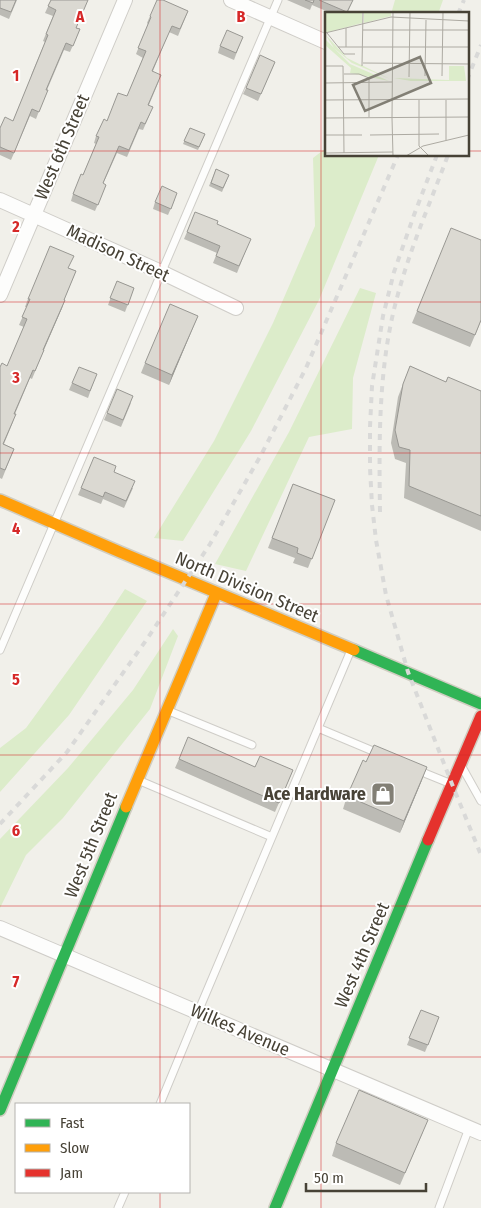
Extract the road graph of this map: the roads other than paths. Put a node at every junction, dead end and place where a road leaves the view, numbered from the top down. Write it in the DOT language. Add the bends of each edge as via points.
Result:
graph roads {
  1 [pos="125,0"];
  2 [pos="231,0"];
  3 [pos="278,0"];
  4 [pos="271,18"];
  5 [pos="325,42"];
  6 [pos="0,200"];
  7 [pos="33,215"];
  8 [pos="161,272"];
  9 [pos="0,295"];
  10 [pos="236,308"];
  11 [pos="0,500"];
  12 [pos="54,524"];
  13 [pos="216,594"];
  14 [pos="0,650"];
  15 [pos="351,650"];
  16 [pos="481,704"];
  17 [pos="166,710"];
  18 [pos="481,716"];
  19 [pos="318,728"];
  20 [pos="252,745"];
  21 [pos="389,758"];
  22 [pos="460,764"];
  23 [pos="407,766"];
  24 [pos="137,780"];
  25 [pos="452,784"];
  26 [pos="481,801"];
  27 [pos="272,837"];
  28 [pos="0,928"];
  29 [pos="64,955"];
  30 [pos="198,1012"];
  31 [pos="333,1070"];
  32 [pos="160,1103"];
  33 [pos="0,1110"];
  34 [pos="475,1131"];
  35 [pos="125,1193"];
  36 [pos="118,1208"];
  37 [pos="275,1208"];
  38 [pos="439,1208"];
  1 -- 7 [label="street, West 6th Street"];
  2 -- 4 [label="street"];
  3 -- 4 [label="lane"];
  4 -- 5 [label="street"];
  4 -- 8 [label="lane"];
  6 -- 7 [label="street, Madison Street"];
  7 -- 8 [label="street, Madison Street"];
  7 -- 9 [label="street, West 6th Street"];
  8 -- 10 [label="street, Madison Street"];
  8 -- 12 [label="lane"];
  11 -- 12 [label="main road, North Division Street"];
  12 -- 13 [label="main road, North Division Street"];
  12 -- 14 [label="lane"];
  13 -- 15 [label="main road, North Division Street"];
  13 -- 17 [label="main road, West 5th Street"];
  15 -- 16 [label="main road, North Division Street"];
  15 -- 19 [label="lane"];
  17 -- 20 [label="lane"];
  17 -- 24 [label="main road, West 5th Street"];
  18 -- 22 [label="main road, West 4th Street"];
  19 -- 21 [label="lane"];
  19 -- 27 [label="lane"];
  22 -- 25 [label="main road, West 4th Street"];
  22 -- 26 [label="lane"];
  23 -- 25 [label="lane"];
  24 -- 27 [label="lane"];
  24 -- 29 [label="main road, West 5th Street"];
  25 -- 31 [label="main road, West 4th Street"];
  27 -- 30 [label="lane"];
  28 -- 29 [label="street, Wilkes Avenue"];
  29 -- 30 [label="street, Wilkes Avenue"];
  29 -- 33 [label="main road, West 5th Street"];
  30 -- 31 [label="street, Wilkes Avenue"];
  30 -- 32 [label="lane"];
  31 -- 34 [label="street, Wilkes Avenue"];
  31 -- 37 [label="main road, West 4th Street"];
  34 -- 38 [label="lane"];
  35 -- 36 [label="lane"];
}
